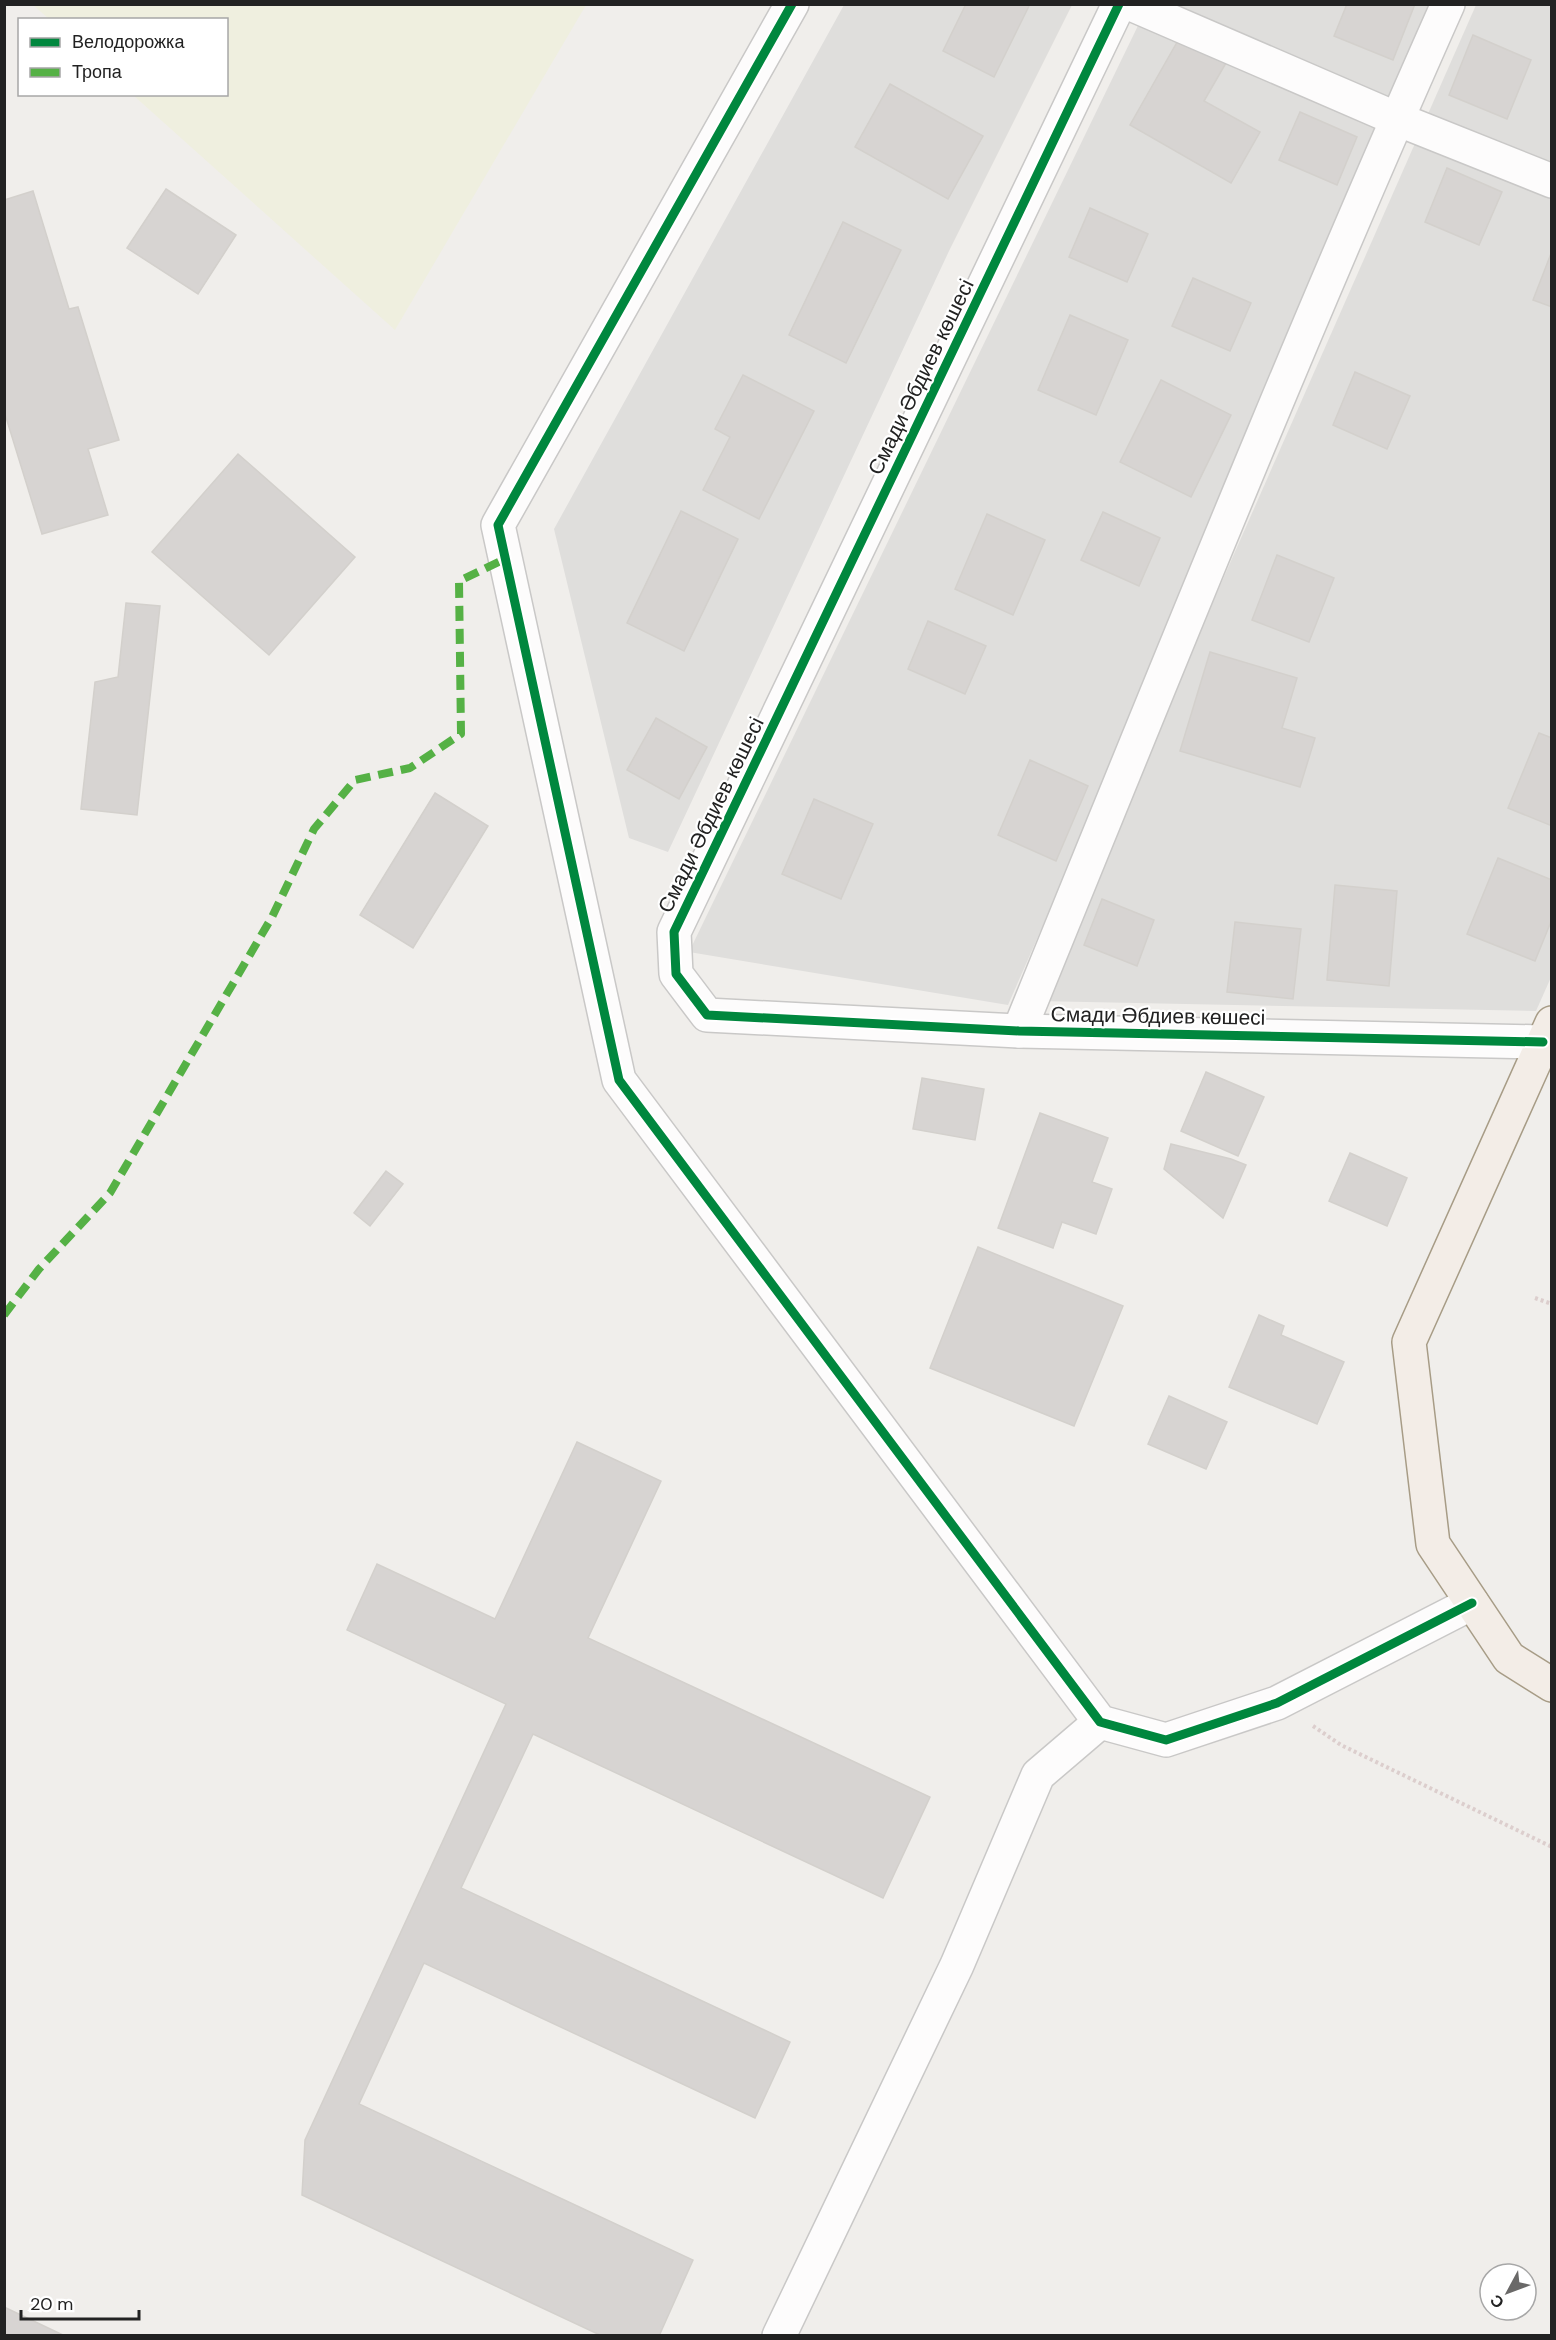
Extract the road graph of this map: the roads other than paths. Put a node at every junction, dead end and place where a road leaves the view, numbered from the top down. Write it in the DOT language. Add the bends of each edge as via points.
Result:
graph roads {
  1 [pos="792,4"];
  2 [pos="1119,4"];
  3 [pos="1131,4"];
  4 [pos="1448,4"];
  5 [pos="1397,119"];
  6 [pos="1551,181"];
  7 [pos="1019,1031"];
  8 [pos="1547,1033"];
  9 [pos="1472,1603"];
  10 [pos="1551,1685"];
  11 [pos="1100,1722"];
  12 [pos="779,2336"];
  1 -- 11 [label="street" via="498,525 619,1080"];
  2 -- 7 [label="street, Смади Әбдиев көшесі" via="674,933 676,975 707,1015"];
  3 -- 5 [label="street"];
  4 -- 5 [label="street"];
  5 -- 6 [label="street"];
  5 -- 7 [label="street" via="1207,568"];
  7 -- 8 [label="street, Смади Әбдиев көшесі"];
  8 -- 9 [label="main road" via="1409,1342 1432,1544"];
  9 -- 10 [label="main road" via="1509,1658"];
  9 -- 11 [label="street" via="1277,1703 1167,1740"];
  11 -- 12 [label="street" via="1038,1775 957,1965"];
}
